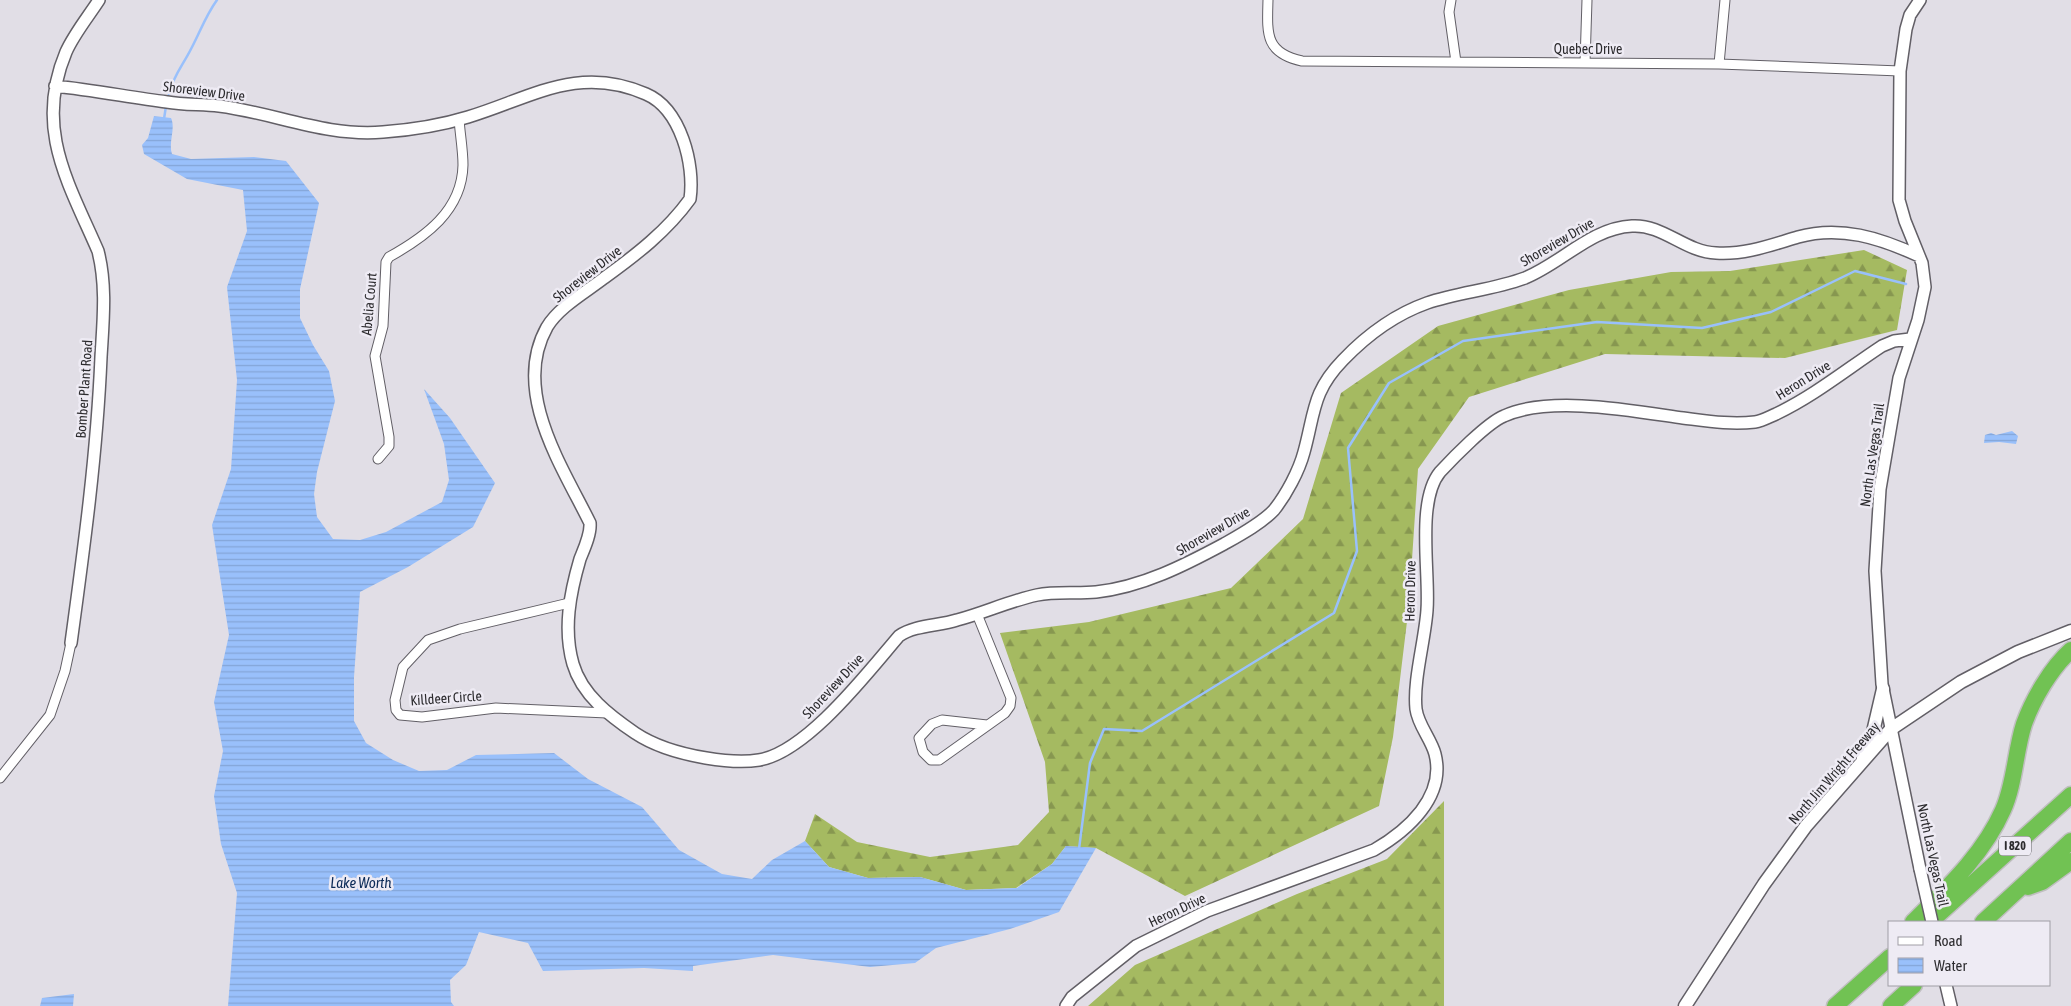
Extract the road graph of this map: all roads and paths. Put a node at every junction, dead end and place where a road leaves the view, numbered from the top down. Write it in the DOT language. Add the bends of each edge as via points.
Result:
graph roads {
  1 [pos="99,0"];
  2 [pos="1268,0"];
  3 [pos="1451,0"];
  4 [pos="1587,0"];
  5 [pos="1725,0"];
  6 [pos="1920,0"];
  7 [pos="1456,62"];
  8 [pos="1584,62"];
  9 [pos="1719,64"];
  10 [pos="1900,71"];
  11 [pos="54,86"];
  12 [pos="458,119"];
  13 [pos="1919,256"];
  14 [pos="1910,339"];
  15 [pos="378,459"];
  16 [pos="569,603"];
  17 [pos="977,614"];
  18 [pos="2071,631"];
  19 [pos="71,643"];
  20 [pos="2071,650"];
  21 [pos="1883,689"];
  22 [pos="607,713"];
  23 [pos="987,725"];
  24 [pos="1891,729"];
  25 [pos="1861,765"];
  26 [pos="0,778"];
  27 [pos="2071,795"];
  28 [pos="2071,841"];
  29 [pos="2071,861"];
  30 [pos="2019,889"];
  31 [pos="1914,921"];
  32 [pos="1931,921"];
  33 [pos="1932,921"];
  34 [pos="1984,921"];
  35 [pos="1888,947"];
  36 [pos="1888,959"];
  37 [pos="1874,971"];
  38 [pos="1913,986"];
  39 [pos="1946,986"];
  40 [pos="1950,1003"];
  41 [pos="1066,1006"];
  42 [pos="1685,1006"];
  43 [pos="1835,1006"];
  44 [pos="1891,1006"];
  1 -- 11 [label="street, Bomber Plant Road" via="67,50"];
  2 -- 7 [label="street, Quebec Drive" via="1270,40 1286,58 1302,61"];
  3 -- 7 [label="street" via="1449,12"];
  4 -- 8 [label="street"];
  5 -- 9 [label="street"];
  6 -- 10 [label="street, North Las Vegas Trail" via="1906,28"];
  7 -- 8 [label="street, Quebec Drive"];
  8 -- 9 [label="street, Quebec Drive"];
  9 -- 10 [label="street, Quebec Drive"];
  10 -- 13 [label="street, North Las Vegas Trail" via="1899,200"];
  11 -- 12 [label="street, Shoreview Drive" via="219,106 343,132 385,132"];
  11 -- 19 [label="street, Bomber Plant Road" via="56,148 98,251 104,295 100,396"];
  12 -- 15 [label="street, Abelia Court" via="463,166 456,193 434,228 386,262 383,326 375,356 389,437 388,446"];
  12 -- 16 [label="street, Shoreview Drive" via="558,86 607,84 647,94 663,106 679,129 686,149 691,192 679,215 627,261 562,310 547,327 538,351 538,404 543,423 590,523"];
  13 -- 14 [label="street, North Las Vegas Trail" via="1925,287"];
  13 -- 17 [label="street, Shoreview Drive" via="1888,242 1848,233 1825,232 1755,250 1715,254 1693,249 1660,231 1644,227 1605,231 1554,264 1526,277 1404,312 1375,333 1343,360 1324,383 1316,399 1299,467 1274,510 1229,541 1181,567 1125,586 1098,592 1041,594"];
  14 -- 21 [label="street, North Las Vegas Trail" via="1899,378 1880,489 1875,571"];
  14 -- 41 [label="street, Heron Drive" via="1882,346 1798,404 1758,422 1726,423 1613,409 1543,406 1503,416 1438,474 1427,511 1428,609 1416,710 1435,752 1437,765 1432,789 1413,823 1374,850 1207,911 1136,946 1072,997"];
  16 -- 22 [label="street, Shoreview Drive" via="568,632 573,664 587,691"];
  16 -- 22 [label="street, Killdeer Circle" via="460,629 428,640 403,667 396,710 400,715 422,717 496,708"];
  17 -- 22 [label="street, Shoreview Drive" via="906,631 817,727 796,743 760,760 732,762 685,754 640,736"];
  17 -- 23 [label="street" via="1011,698 1005,713"];
  18 -- 24 [label="main road, North Jim Wright Freeway" via="2018,652 1968,679"];
  19 -- 26 [label="street, Bomber Plant Road" via="50,715"];
  20 -- 31 [label="highway" via="2033,703 2024,725 2006,801 1987,841 1955,880"];
  21 -- 24 [label="street, North Las Vegas Trail"];
  21 -- 25 [label="main road"];
  23 -- 23 [label="street" via="939,760 931,760 923,752 919,738 932,724 942,720"];
  24 -- 25 [label="main road, North Jim Wright Freeway"];
  24 -- 32 [label="street, North Las Vegas Trail, bridge"];
  25 -- 42 [label="main road, North Jim Wright Freeway" via="1806,826"];
  27 -- 33 [label="highway, I 820"];
  28 -- 30 [label="highway, I 820"];
  29 -- 30 [label="highway" via="2042,882"];
  30 -- 34 [label="highway, I 820"];
  35 -- 37 [label="highway" via="1878,957"];
  36 -- 37 [label="highway"];
  37 -- 43 [label="highway"];
  38 -- 44 [label="highway"];
  39 -- 40 [label="street"];
}
